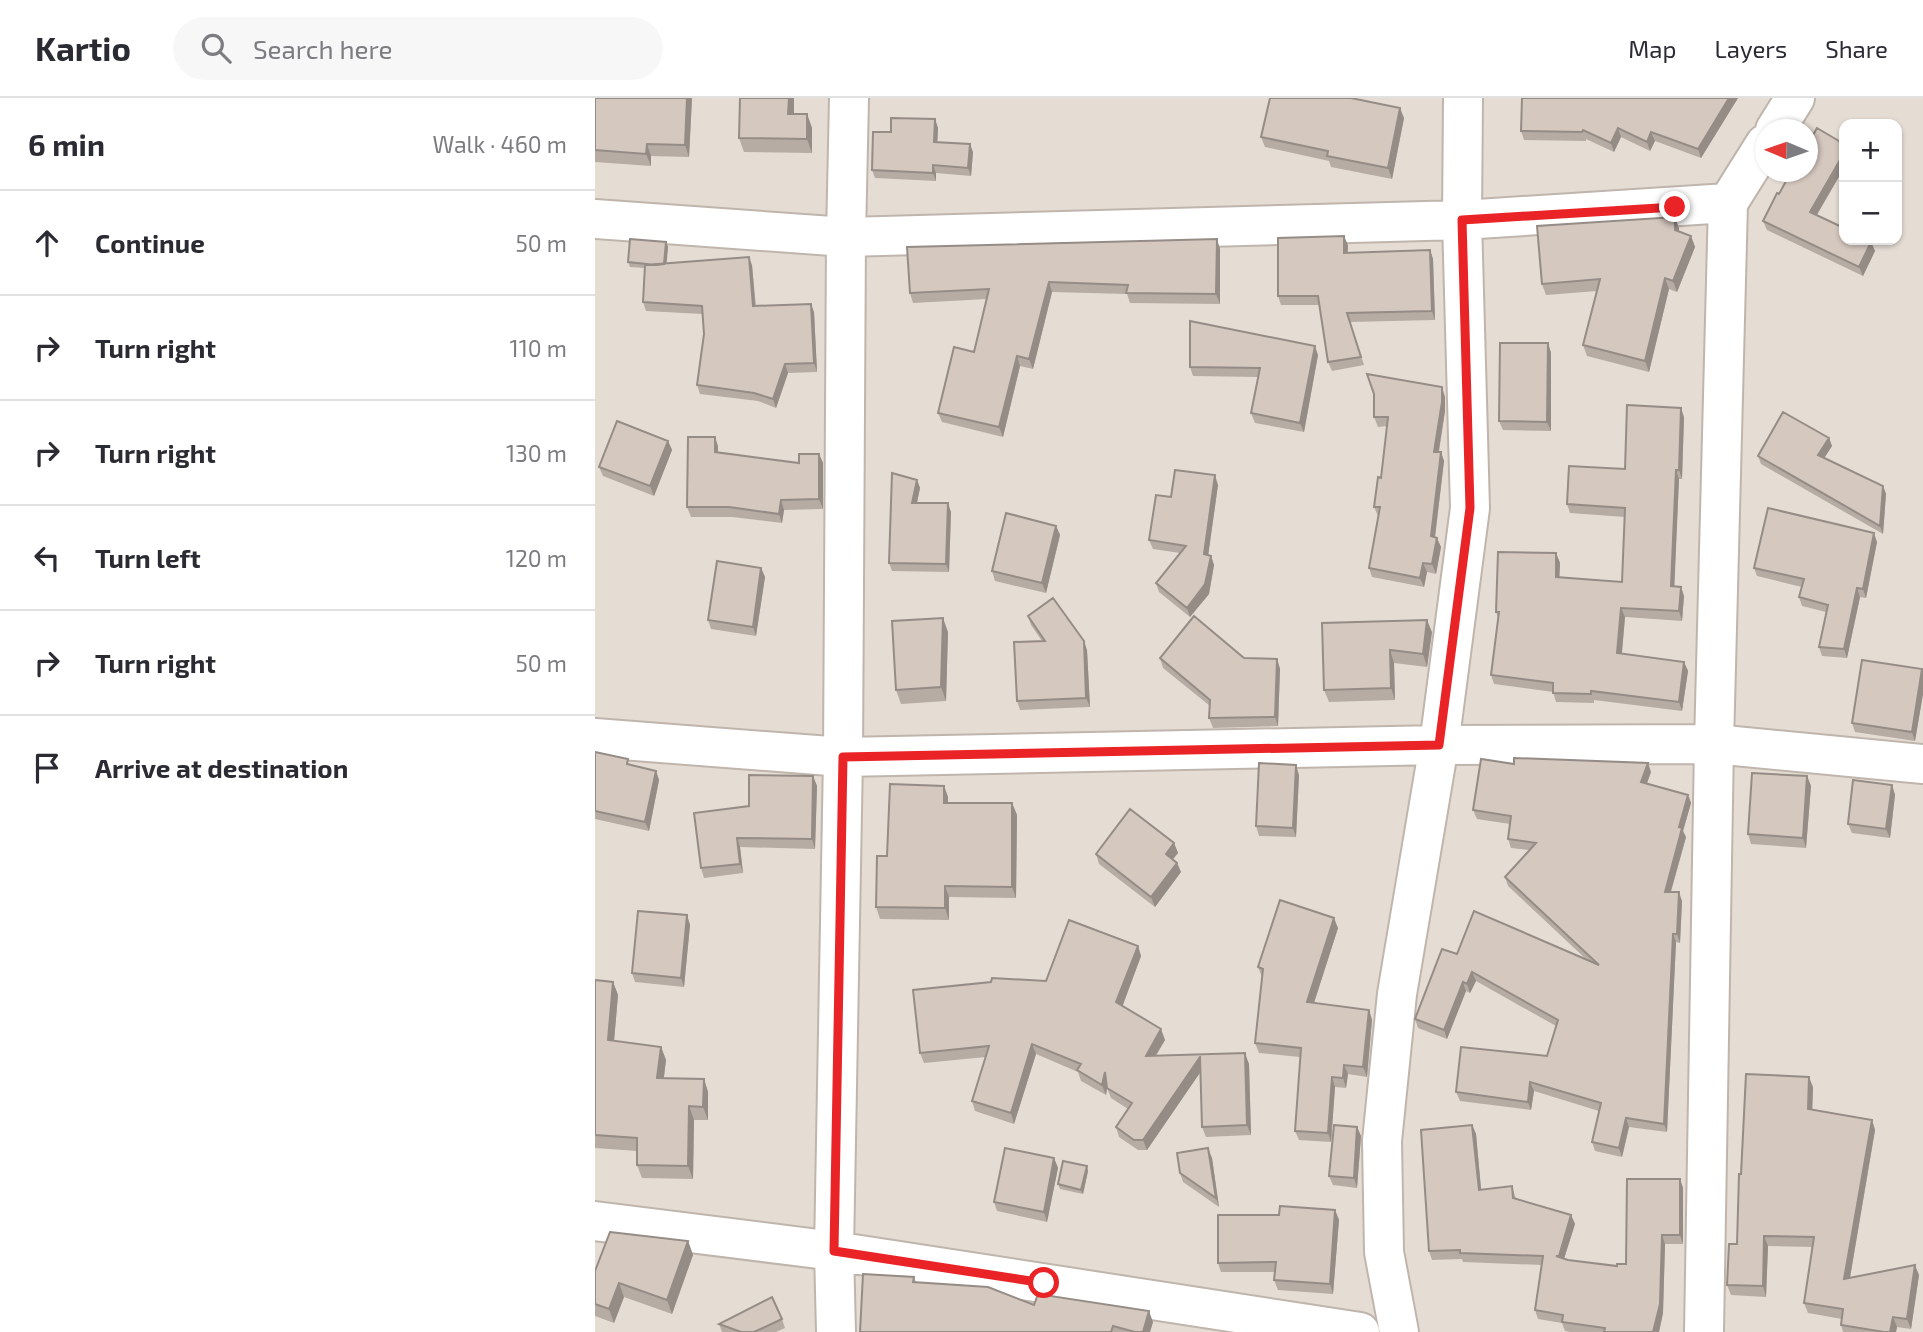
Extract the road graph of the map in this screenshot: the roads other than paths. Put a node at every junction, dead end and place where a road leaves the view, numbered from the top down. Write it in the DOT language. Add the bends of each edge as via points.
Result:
graph roads {
  1 [pos="849,98"];
  2 [pos="1463,98"];
  3 [pos="1795,98"];
  4 [pos="1782,119"];
  5 [pos="1755,161"];
  6 [pos="1728,204"];
  7 [pos="595,219"];
  8 [pos="1462,220"];
  9 [pos="846,237"];
  10 [pos="595,738"];
  11 [pos="1714,744"];
  12 [pos="1439,745"];
  13 [pos="843,757"];
  14 [pos="1923,764"];
  15 [pos="595,1221"];
  16 [pos="834,1251"];
  17 [pos="836,1332"];
  18 [pos="1360,1332"];
  19 [pos="1399,1332"];
  20 [pos="1703,1332"];
  1 -- 9 [label="street"];
  2 -- 8 [label="street"];
  3 -- 4 [label="street"];
  5 -- 6 [label="street"];
  6 -- 8 [label="street"];
  6 -- 11 [label="street"];
  7 -- 9 [label="street"];
  8 -- 9 [label="street"];
  8 -- 12 [label="street" via="1470,508"];
  9 -- 13 [label="street"];
  10 -- 13 [label="street"];
  11 -- 12 [label="street"];
  11 -- 14 [label="street"];
  11 -- 20 [label="street"];
  12 -- 13 [label="street"];
  12 -- 19 [label="street" via="1397,993 1382,1140 1384,1252"];
  13 -- 16 [label="street"];
  15 -- 16 [label="street"];
  16 -- 17 [label="street"];
  16 -- 18 [label="street"];
}
